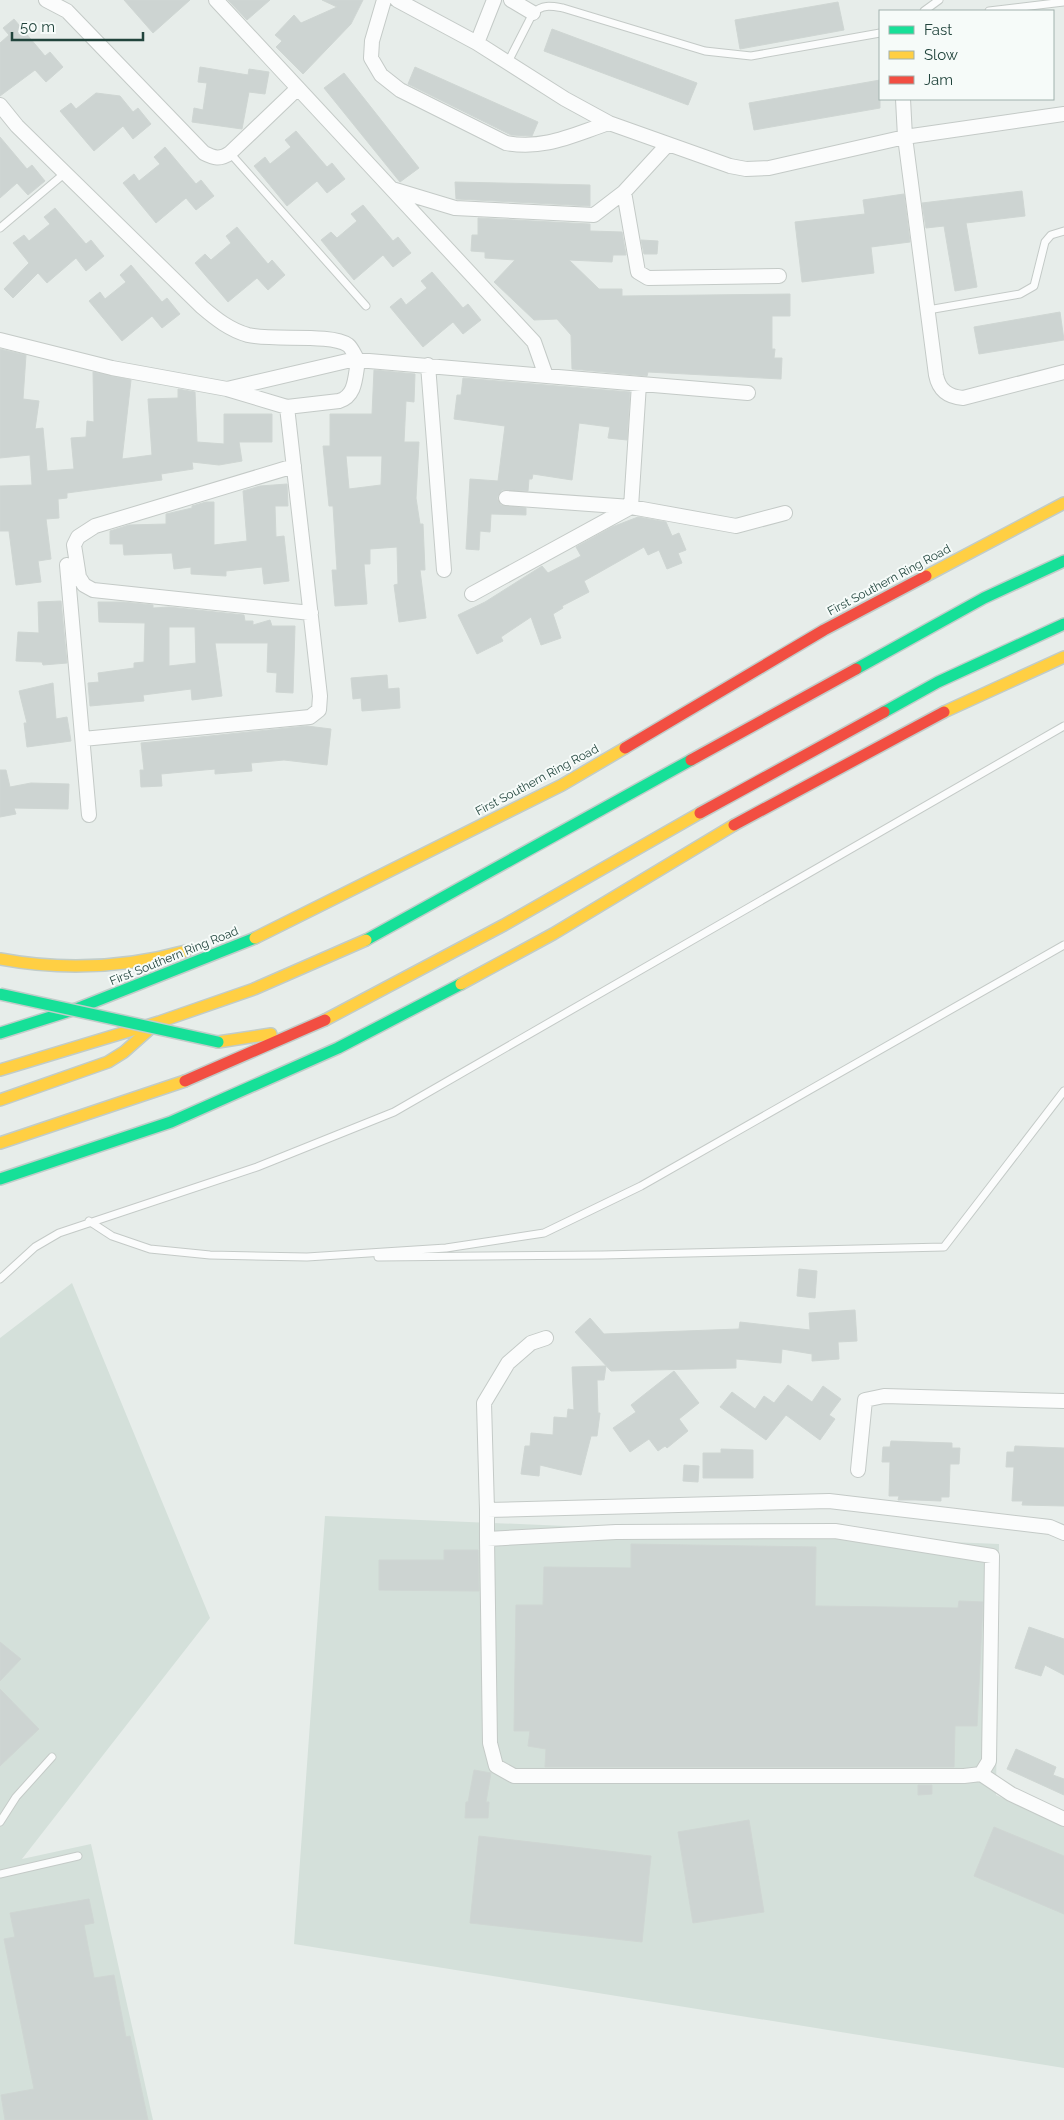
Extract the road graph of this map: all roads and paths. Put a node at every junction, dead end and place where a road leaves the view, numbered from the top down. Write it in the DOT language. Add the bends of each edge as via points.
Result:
graph roads {
  1 [pos="46,0"];
  2 [pos="216,0"];
  3 [pos="384,0"];
  4 [pos="396,0"];
  5 [pos="494,0"];
  6 [pos="511,0"];
  7 [pos="939,0"];
  8 [pos="1064,2"];
  9 [pos="925,10"];
  10 [pos="997,10"];
  11 [pos="533,13"];
  12 [pos="879,33"];
  13 [pos="477,43"];
  14 [pos="508,62"];
  15 [pos="298,88"];
  16 [pos="903,100"];
  17 [pos="0,105"];
  18 [pos="1064,114"];
  19 [pos="608,123"];
  20 [pos="906,137"];
  21 [pos="668,144"];
  22 [pos="230,153"];
  23 [pos="65,172"];
  24 [pos="392,189"];
  25 [pos="624,192"];
  26 [pos="0,228"];
  27 [pos="1064,231"];
  28 [pos="779,276"];
  29 [pos="366,306"];
  30 [pos="928,310"];
  31 [pos="0,340"];
  32 [pos="358,361"];
  33 [pos="428,365"];
  34 [pos="1064,372"];
  35 [pos="546,376"];
  36 [pos="639,384"];
  37 [pos="227,389"];
  38 [pos="748,393"];
  39 [pos="287,406"];
  40 [pos="294,466"];
  41 [pos="506,498"];
  42 [pos="1064,503"];
  43 [pos="631,506"];
  44 [pos="785,513"];
  45 [pos="1064,561"];
  46 [pos="67,565"];
  47 [pos="444,570"];
  48 [pos="472,594"];
  49 [pos="311,613"];
  50 [pos="1064,624"];
  51 [pos="1064,657"];
  52 [pos="1064,726"];
  53 [pos="82,739"];
  54 [pos="89,815"];
  55 [pos="264,934"];
  56 [pos="1064,945"];
  57 [pos="0,959"];
  58 [pos="0,994"];
  59 [pos="322,1021"];
  60 [pos="159,1022"];
  61 [pos="0,1033"];
  62 [pos="0,1070"];
  63 [pos="1064,1091"];
  64 [pos="0,1100"];
  65 [pos="0,1143"];
  66 [pos="0,1179"];
  67 [pos="89,1221"];
  68 [pos="307,1257"];
  69 [pos="0,1278"];
  70 [pos="546,1338"];
  71 [pos="1064,1401"];
  72 [pos="858,1470"];
  73 [pos="486,1510"];
  74 [pos="1064,1533"];
  75 [pos="487,1539"];
  76 [pos="52,1757"];
  77 [pos="980,1774"];
  78 [pos="1064,1819"];
  79 [pos="0,1822"];
  80 [pos="78,1856"];
  81 [pos="0,1874"];
  1 -- 22 [label="street" via="67,11 204,153 223,158"];
  2 -- 15 [label="street"];
  3 -- 19 [label="street" via="372,41 371,58 380,75 400,90 506,144 541,146"];
  4 -- 13 [label="street"];
  5 -- 13 [label="street"];
  6 -- 11 [label="street"];
  7 -- 9 [label="lane"];
  8 -- 10 [label="lane"];
  11 -- 12 [label="lane" via="540,7 563,8 725,55 751,56"];
  11 -- 14 [label="lane"];
  13 -- 14 [label="street"];
  14 -- 19 [label="street"];
  15 -- 22 [label="street"];
  15 -- 24 [label="street"];
  16 -- 20 [label="street"];
  17 -- 23 [label="street"];
  18 -- 20 [label="street"];
  19 -- 21 [label="street"];
  20 -- 21 [label="street" via="768,168 746,169"];
  20 -- 30 [label="street"];
  21 -- 25 [label="street"];
  22 -- 29 [label="lane"];
  23 -- 26 [label="lane"];
  23 -- 32 [label="street" via="221,323 248,335 341,342 349,346"];
  24 -- 25 [label="street" via="456,208 594,215"];
  24 -- 35 [label="street" via="534,342"];
  25 -- 28 [label="street" via="638,272 648,278"];
  27 -- 30 [label="lane" via="1051,234 1045,242 1034,286 1020,294"];
  30 -- 34 [label="street" via="938,382 948,395 963,398"];
  31 -- 37 [label="street" via="112,368"];
  32 -- 33 [label="street"];
  32 -- 37 [label="street"];
  32 -- 39 [label="street" via="352,394 347,398"];
  33 -- 35 [label="street"];
  33 -- 47 [label="street"];
  35 -- 36 [label="street"];
  36 -- 38 [label="street"];
  36 -- 43 [label="street"];
  37 -- 39 [label="street"];
  39 -- 40 [label="street"];
  40 -- 49 [label="street"];
  40 -- 49 [label="street" via="95,526 78,537 74,546 79,576 84,585 93,590"];
  41 -- 43 [label="street"];
  42 -- 55 [label="highway, First Southern Ring Road" via="824,630 562,785"];
  43 -- 44 [label="street" via="736,526"];
  43 -- 48 [label="street"];
  45 -- 60 [label="highway" via="975,602 358,945 254,989"];
  46 -- 53 [label="street"];
  49 -- 53 [label="street" via="320,696 319,710 310,717"];
  50 -- 59 [label="highway" via="938,682 504,925"];
  51 -- 66 [label="highway" via="939,714 810,782 553,934 420,1007 255,1086 171,1122"];
  52 -- 67 [label="lane" via="394,1112 257,1167"];
  53 -- 54 [label="street"];
  55 -- 57 [label="highway" via="242,936 159,959 122,965 53,967"];
  55 -- 61 [label="highway, First Southern Ring Road" via="76,1009"];
  56 -- 68 [label="lane" via="641,1186 544,1233 446,1248"];
  58 -- 59 [label="highway, bridge" via="218,1042 258,1037"];
  59 -- 65 [label="highway" via="174,1086"];
  60 -- 62 [label="highway"];
  60 -- 64 [label="highway" via="108,1062"];
  63 -- 68 [label="lane" via="944,1247 602,1255"];
  67 -- 68 [label="lane" via="112,1236 150,1249 210,1255"];
  67 -- 69 [label="lane" via="35,1247"];
  70 -- 73 [label="street" via="531,1344 508,1363 484,1403"];
  71 -- 72 [label="street" via="884,1396 865,1400"];
  73 -- 74 [label="street" via="829,1501 1050,1527"];
  73 -- 75 [label="street"];
  75 -- 77 [label="street" via="490,1743 496,1766 514,1776"];
  75 -- 77 [label="street" via="616,1532 835,1531 992,1556 988,1761"];
  76 -- 79 [label="lane" via="16,1797"];
  77 -- 78 [label="street" via="1011,1794"];
  80 -- 81 [label="lane"];
}
